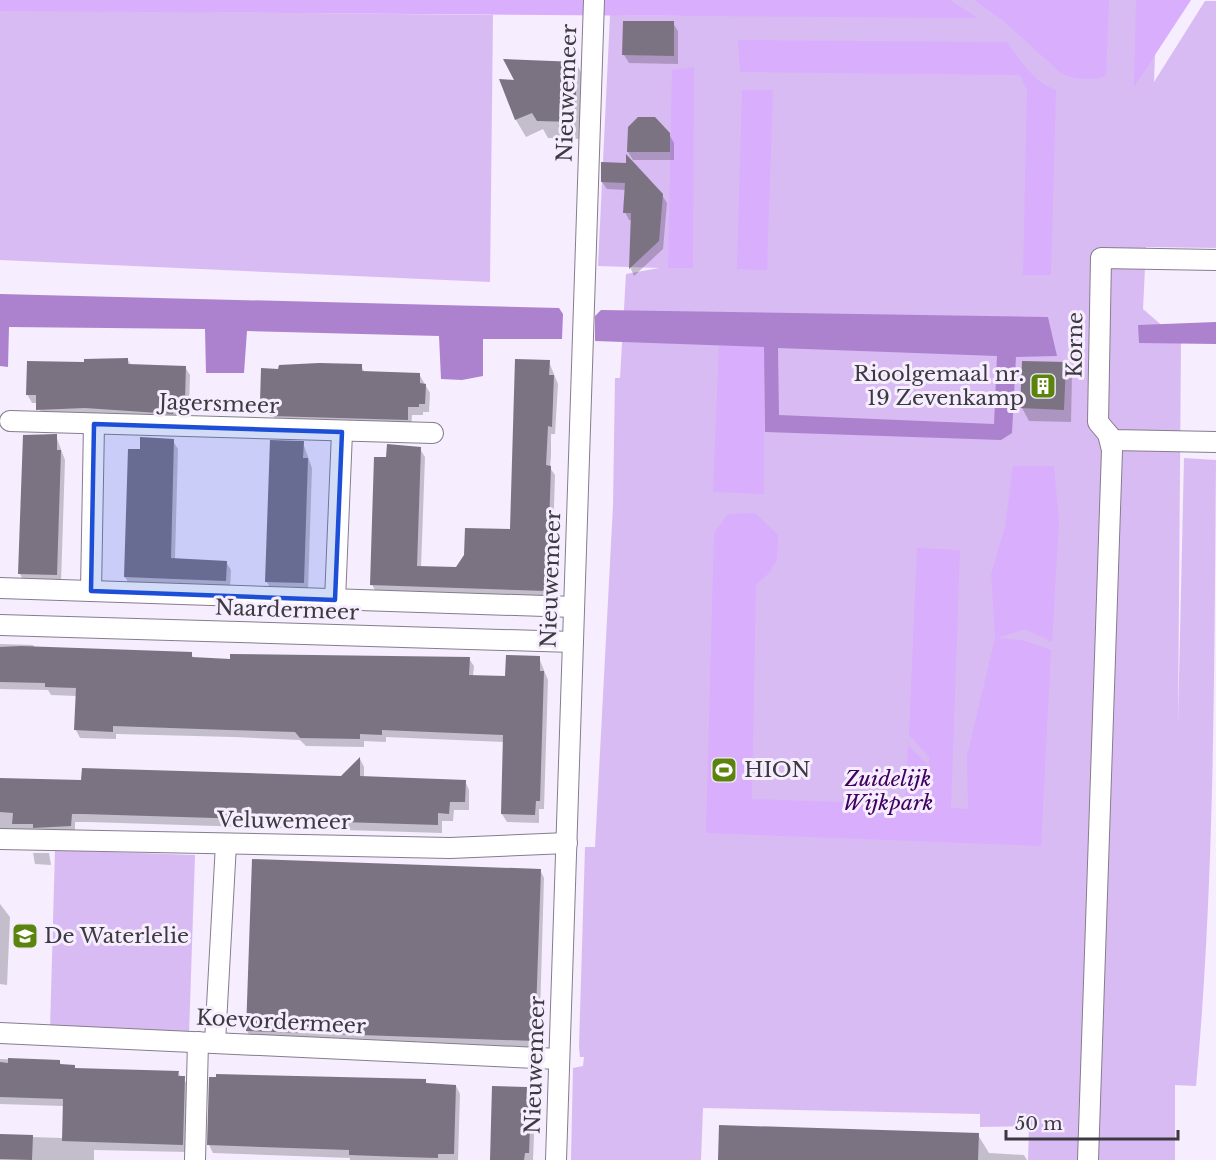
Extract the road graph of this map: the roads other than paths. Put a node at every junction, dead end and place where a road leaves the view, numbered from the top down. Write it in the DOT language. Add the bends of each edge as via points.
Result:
graph roads {
  1 [pos="594,0"];
  2 [pos="1216,260"];
  3 [pos="10,421"];
  4 [pos="94,423"];
  5 [pos="342,432"];
  6 [pos="433,433"];
  7 [pos="1108,434"];
  8 [pos="1216,442"];
  9 [pos="0,588"];
  10 [pos="91,591"];
  11 [pos="335,600"];
  12 [pos="574,607"];
  13 [pos="0,625"];
  14 [pos="573,642"];
  15 [pos="0,839"];
  16 [pos="567,843"];
  17 [pos="226,844"];
  18 [pos="0,1032"];
  19 [pos="207,1042"];
  20 [pos="559,1059"];
  21 [pos="195,1160"];
  22 [pos="556,1160"];
  23 [pos="1088,1160"];
  1 -- 12 [label="street, Nieuwemeer"];
  2 -- 7 [label="street, Korne" via="1101,258 1098,422"];
  3 -- 4 [label="street, Jagersmeer"];
  4 -- 5 [label="street, Jagersmeer"];
  4 -- 10 [label="street"];
  5 -- 6 [label="street, Jagersmeer"];
  5 -- 11 [label="street"];
  7 -- 8 [label="street" via="1113,440"];
  7 -- 23 [label="street" via="1112,450"];
  9 -- 10 [label="street"];
  10 -- 11 [label="street"];
  11 -- 12 [label="street"];
  12 -- 14 [label="street, Nieuwemeer"];
  13 -- 14 [label="street, Naardermeer"];
  14 -- 16 [label="street, Nieuwemeer"];
  15 -- 17 [label="street, Veluwemeer"];
  16 -- 17 [label="street, Veluwemeer" via="450,848"];
  16 -- 20 [label="street, Nieuwemeer"];
  17 -- 19 [label="street"];
  18 -- 19 [label="street, Koevordermeer"];
  19 -- 20 [label="street, Koevordermeer"];
  19 -- 21 [label="street"];
  20 -- 22 [label="street, Nieuwemeer"];
}
